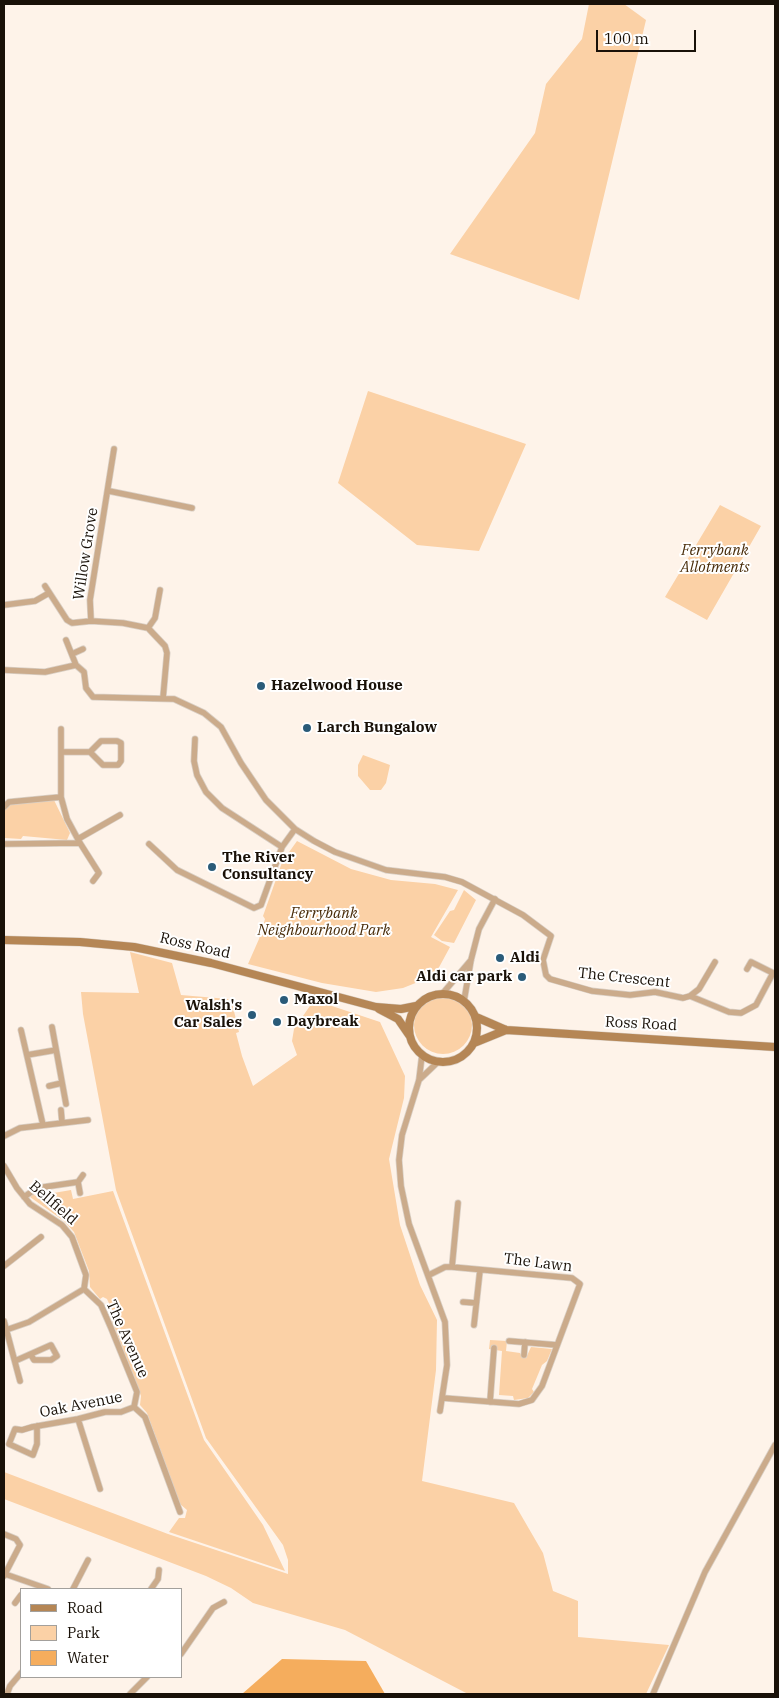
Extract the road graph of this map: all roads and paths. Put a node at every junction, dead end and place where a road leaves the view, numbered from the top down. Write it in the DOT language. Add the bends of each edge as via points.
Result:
graph roads {
  1 [pos="114,449"];
  2 [pos="109,491"];
  3 [pos="192,508"];
  4 [pos="45,586"];
  5 [pos="160,590"];
  6 [pos="49,593"];
  7 [pos="4,604"];
  8 [pos="91,621"];
  9 [pos="148,628"];
  10 [pos="66,640"];
  11 [pos="83,649"];
  12 [pos="72,654"];
  13 [pos="76,665"];
  14 [pos="4,670"];
  15 [pos="163,698"];
  16 [pos="61,729"];
  17 [pos="195,739"];
  18 [pos="62,752"];
  19 [pos="90,752"];
  20 [pos="61,798"];
  21 [pos="4,807"];
  22 [pos="120,815"];
  23 [pos="295,829"];
  24 [pos="79,841"];
  25 [pos="4,844"];
  26 [pos="149,844"];
  27 [pos="282,848"];
  28 [pos="93,881"];
  29 [pos="496,899"];
  30 [pos="4,940"];
  31 [pos="471,960"];
  32 [pos="715,962"];
  33 [pos="747,969"];
  34 [pos="443,993"];
  35 [pos="690,996"];
  36 [pos="464,1001"];
  37 [pos="416,1006"];
  38 [pos="376,1007"];
  39 [pos="476,1017"];
  40 [pos="52,1027"];
  41 [pos="21,1030"];
  42 [pos="506,1030"];
  43 [pos="409,1035"];
  44 [pos="474,1043"];
  45 [pos="775,1047"];
  46 [pos="56,1050"];
  47 [pos="27,1055"];
  48 [pos="422,1055"];
  49 [pos="440,1061"];
  50 [pos="418,1080"];
  51 [pos="62,1083"];
  52 [pos="49,1086"];
  53 [pos="66,1104"];
  54 [pos="60,1110"];
  55 [pos="88,1120"];
  56 [pos="62,1122"];
  57 [pos="42,1125"];
  58 [pos="4,1136"];
  59 [pos="4,1166"];
  60 [pos="83,1175"];
  61 [pos="78,1182"];
  62 [pos="80,1193"];
  63 [pos="24,1197"];
  64 [pos="458,1203"];
  65 [pos="41,1236"];
  66 [pos="4,1266"];
  67 [pos="452,1267"];
  68 [pos="480,1270"];
  69 [pos="429,1275"];
  70 [pos="84,1289"];
  71 [pos="463,1302"];
  72 [pos="476,1303"];
  73 [pos="4,1321"];
  74 [pos="474,1325"];
  75 [pos="6,1330"];
  76 [pos="509,1341"];
  77 [pos="525,1342"];
  78 [pos="557,1345"];
  79 [pos="494,1348"];
  80 [pos="31,1354"];
  81 [pos="524,1355"];
  82 [pos="14,1361"];
  83 [pos="20,1381"];
  84 [pos="443,1398"];
  85 [pos="490,1402"];
  86 [pos="134,1407"];
  87 [pos="440,1412"];
  88 [pos="78,1419"];
  89 [pos="35,1426"];
  90 [pos="775,1445"];
  91 [pos="100,1489"];
  92 [pos="180,1512"];
  93 [pos="4,1534"];
  94 [pos="88,1560"];
  95 [pos="159,1570"];
  96 [pos="4,1575"];
  97 [pos="28,1583"];
  98 [pos="25,1588"];
  99 [pos="45,1588"];
  100 [pos="73,1588"];
  101 [pos="152,1588"];
  102 [pos="20,1596"];
  103 [pos="224,1602"];
  104 [pos="15,1603"];
  105 [pos="182,1653"];
  106 [pos="20,1674"];
  107 [pos="146,1678"];
  108 [pos="6,1694"];
  109 [pos="130,1694"];
  110 [pos="653,1694"];
  1 -- 2 [label="street, Willow Grove"];
  2 -- 3 [label="street, Willow Grove"];
  2 -- 8 [label="street, Willow Grove" via="90,600"];
  4 -- 6 [label="street"];
  5 -- 9 [label="street" via="155,618"];
  6 -- 7 [label="street" via="35,601"];
  6 -- 8 [label="street" via="66,620 79,624"];
  8 -- 9 [label="street"];
  9 -- 15 [label="street" via="165,646 167,653"];
  10 -- 12 [label="street"];
  11 -- 12 [label="street"];
  12 -- 13 [label="street"];
  13 -- 14 [label="street" via="45,672"];
  13 -- 15 [label="street" via="84,672 86,688 93,697"];
  15 -- 23 [label="street" via="191,705 221,727 256,786"];
  16 -- 18 [label="street"];
  17 -- 27 [label="street" via="194,761 206,792 222,808"];
  18 -- 19 [label="street"];
  18 -- 20 [label="street"];
  19 -- 19 [label="street" via="101,741 117,740 121,743 121,762 103,766"];
  20 -- 21 [label="street" via="9,802"];
  20 -- 24 [label="street" via="67,819"];
  22 -- 24 [label="street"];
  23 -- 27 [label="street"];
  23 -- 29 [label="street" via="357,861 386,870 445,877"];
  24 -- 25 [label="street"];
  24 -- 28 [label="street" via="99,873"];
  26 -- 27 [label="street" via="177,870 254,908 261,905 265,897"];
  29 -- 31 [label="street" via="480,929"];
  29 -- 35 [label="street, The Crescent" via="550,936 543,960 546,975 556,982 620,994 655,992 684,998"];
  30 -- 38 [label="main road, Ross Road" via="80,942 158,951"];
  31 -- 34 [label="street"];
  31 -- 36 [label="street"];
  32 -- 35 [label="street, The Crescent" via="699,989"];
  33 -- 35 [label="street, The Crescent" via="751,962 772,973 756,1004 746,1012 729,1012"];
  34 -- 36 [label="main road"];
  34 -- 37 [label="main road" via="426,997"];
  36 -- 39 [label="main road"];
  37 -- 38 [label="main road" via="401,1009"];
  37 -- 43 [label="main road" via="410,1019"];
  38 -- 43 [label="main road" via="398,1019"];
  39 -- 42 [label="main road"];
  39 -- 44 [label="main road"];
  40 -- 46 [label="street"];
  41 -- 47 [label="street"];
  42 -- 44 [label="main road"];
  42 -- 45 [label="main road, Ross Road"];
  43 -- 48 [label="main road" via="413,1046"];
  44 -- 49 [label="main road" via="459,1058"];
  46 -- 47 [label="street"];
  46 -- 51 [label="street"];
  47 -- 57 [label="street"];
  48 -- 49 [label="main road"];
  48 -- 50 [label="street"];
  49 -- 50 [label="street"];
  50 -- 69 [label="street" via="407,1112 399,1160 409,1224"];
  51 -- 52 [label="street"];
  51 -- 53 [label="street"];
  54 -- 56 [label="street"];
  55 -- 56 [label="street"];
  56 -- 57 [label="street"];
  57 -- 58 [label="street" via="20,1128"];
  59 -- 63 [label="street, Bellfield"];
  60 -- 61 [label="street"];
  61 -- 62 [label="street"];
  61 -- 63 [label="street" via="37,1188"];
  63 -- 70 [label="street, Bellfield" via="62,1225 72,1237 86,1276"];
  64 -- 67 [label="street"];
  65 -- 66 [label="street"];
  67 -- 68 [label="street, The Lawn"];
  67 -- 69 [label="street, The Lawn"];
  68 -- 72 [label="street"];
  68 -- 78 [label="street, The Lawn" via="579,1281"];
  69 -- 84 [label="street" via="445,1322 447,1365"];
  70 -- 75 [label="street" via="28,1322"];
  70 -- 86 [label="street, The Avenue" via="101,1306 111,1328 137,1392"];
  71 -- 72 [label="street"];
  72 -- 74 [label="street"];
  73 -- 75 [label="street"];
  75 -- 82 [label="street"];
  76 -- 77 [label="street"];
  77 -- 78 [label="street"];
  77 -- 81 [label="street"];
  78 -- 85 [label="street, The Lawn" via="542,1386 532,1400 519,1404"];
  79 -- 85 [label="street"];
  80 -- 82 [label="street"];
  82 -- 83 [label="street"];
  84 -- 85 [label="street, The Lawn"];
  84 -- 87 [label="street"];
  86 -- 88 [label="street, Oak Avenue"];
  86 -- 92 [label="street" via="144,1416"];
  88 -- 89 [label="street, Oak Avenue"];
  88 -- 91 [label="street"];
  89 -- 89 [label="street, Oak Avenue" via="15,1429 9,1444 33,1455 37,1444"];
  90 -- 110 [label="street" via="705,1572"];
  93 -- 96 [label="street" via="16,1539 20,1545"];
  94 -- 100 [label="street"];
  95 -- 101 [label="street"];
  96 -- 97 [label="street"];
  97 -- 98 [label="street"];
  97 -- 99 [label="street"];
  102 -- 104 [label="street"];
  103 -- 105 [label="street" via="213,1608"];
  106 -- 108 [label="street"];
  107 -- 109 [label="street"];
}
